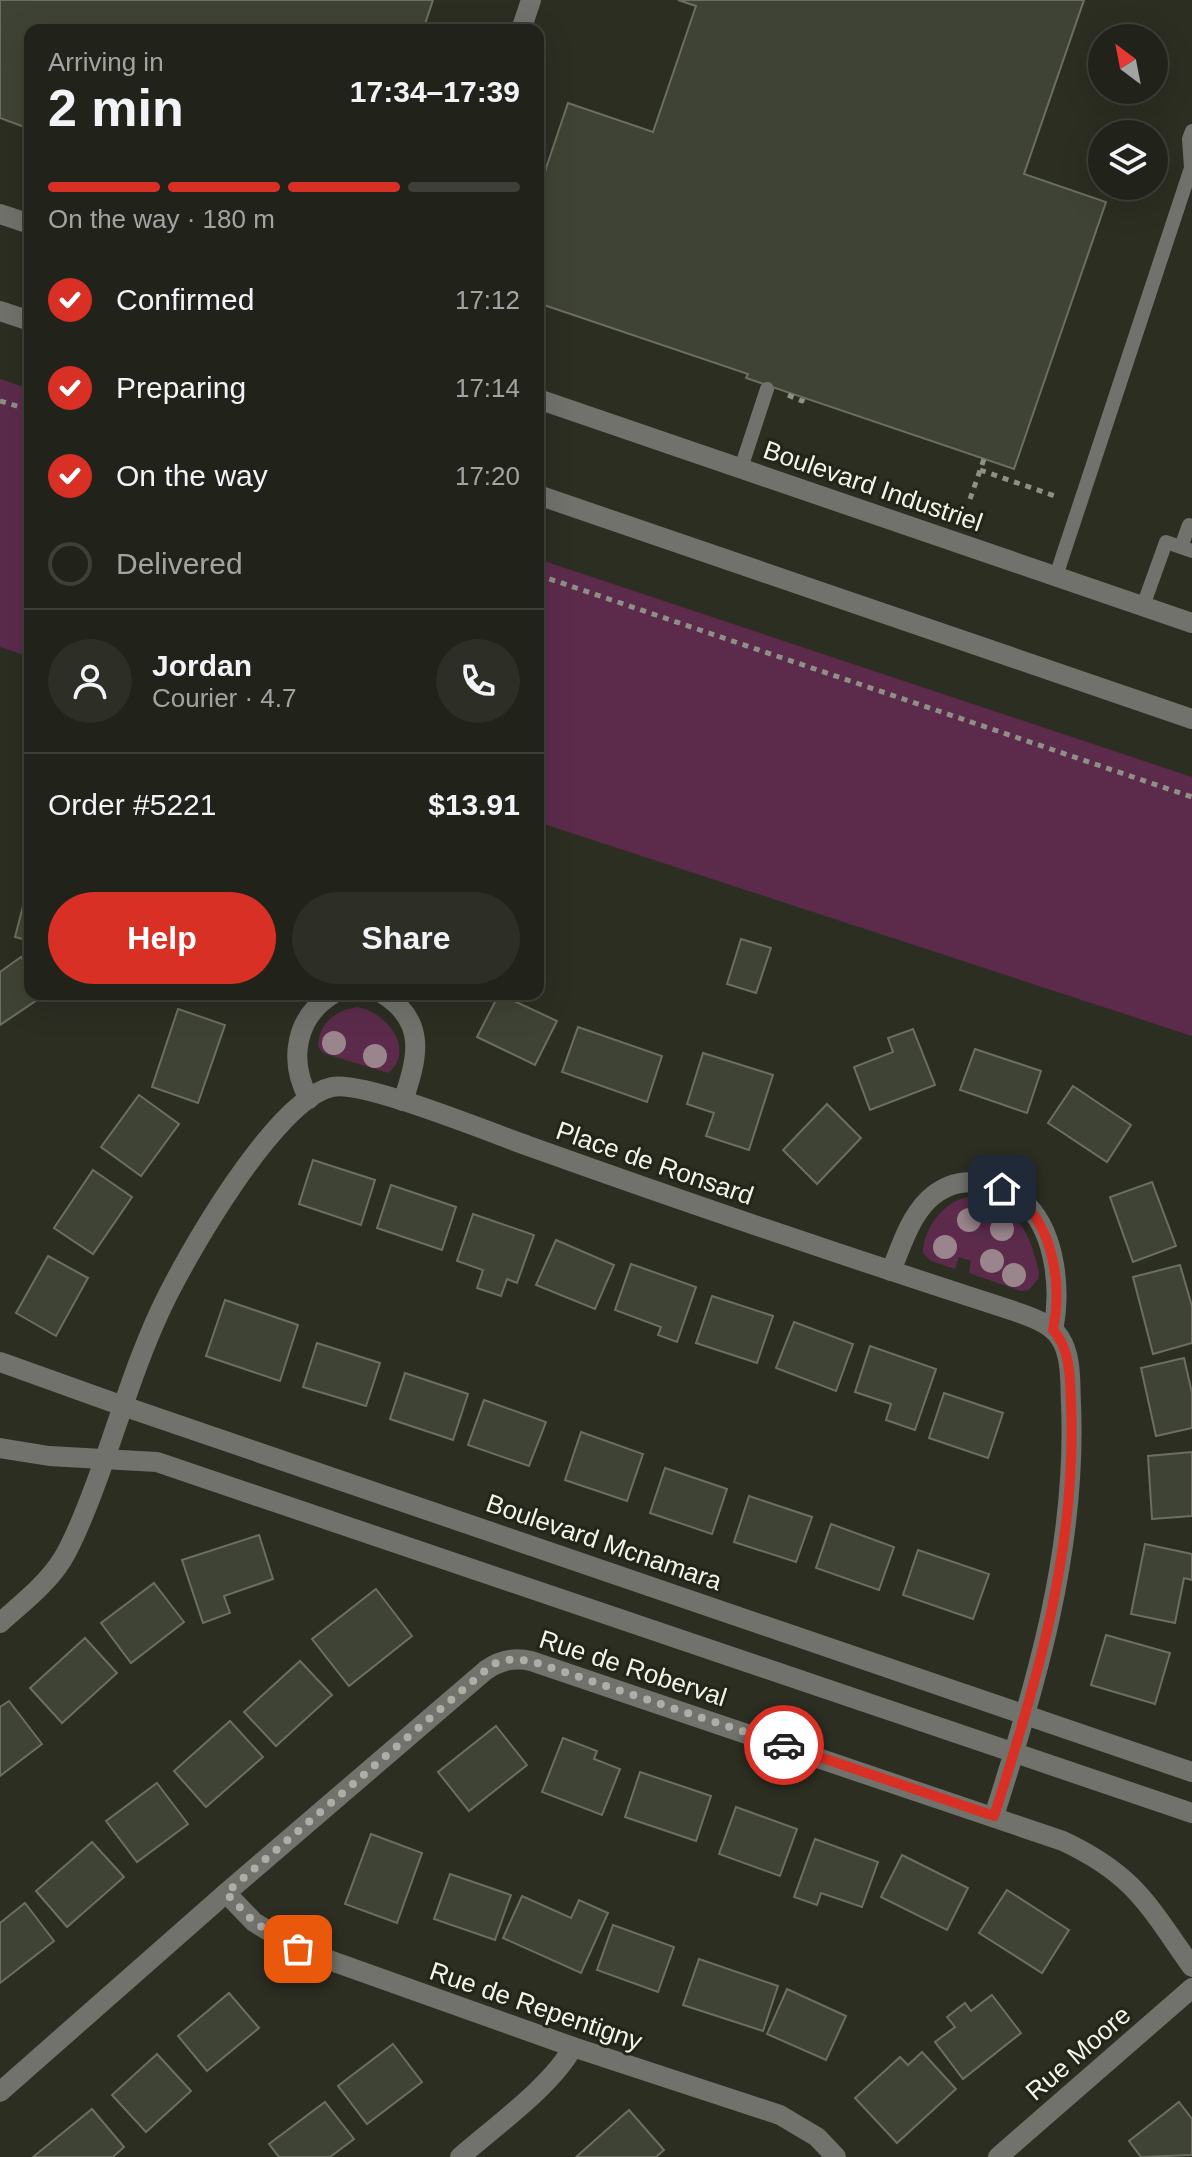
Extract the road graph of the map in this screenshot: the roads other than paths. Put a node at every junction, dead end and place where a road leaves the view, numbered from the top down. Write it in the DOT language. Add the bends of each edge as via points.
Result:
graph roads {
  1 [pos="531,0"];
  2 [pos="523,24"];
  3 [pos="1192,131"];
  4 [pos="0,214"];
  5 [pos="24,222"];
  6 [pos="0,311"];
  7 [pos="24,319"];
  8 [pos="767,389"];
  9 [pos="544,401"];
  10 [pos="741,468"];
  11 [pos="544,497"];
  12 [pos="1189,525"];
  13 [pos="1186,549"];
  14 [pos="1056,576"];
  15 [pos="1143,606"];
  16 [pos="1192,623"];
  17 [pos="1192,719"];
  18 [pos="326,1000"];
  19 [pos="391,1000"];
  20 [pos="309,1099"];
  21 [pos="403,1101"];
  22 [pos="891,1271"];
  23 [pos="1053,1330"];
  24 [pos="0,1362"];
  25 [pos="123,1406"];
  26 [pos="0,1448"];
  27 [pos="106,1458"];
  28 [pos="0,1623"];
  29 [pos="1026,1714"];
  30 [pos="1014,1753"];
  31 [pos="1192,1772"];
  32 [pos="1192,1813"];
  33 [pos="994,1816"];
  34 [pos="226,1893"];
  35 [pos="1192,1967"];
  36 [pos="1192,1988"];
  37 [pos="573,2047"];
  38 [pos="0,2092"];
  39 [pos="460,2157"];
  40 [pos="836,2157"];
  41 [pos="998,2157"];
  1 -- 2 [label="street"];
  3 -- 14 [label="lane" via="1191,168"];
  4 -- 5 [label="street"];
  6 -- 7 [label="street"];
  8 -- 10 [label="lane"];
  9 -- 10 [label="street, Boulevard Industriel"];
  10 -- 14 [label="street, Boulevard Industriel"];
  11 -- 17 [label="street"];
  12 -- 13 [label="lane"];
  13 -- 15 [label="lane" via="1166,542"];
  14 -- 15 [label="street, Boulevard Industriel"];
  15 -- 16 [label="street, Boulevard Industriel"];
  18 -- 20 [label="street" via="309,1015 296,1049 299,1077"];
  19 -- 21 [label="street" via="401,1007 415,1035 413,1069"];
  20 -- 21 [label="street, Place de Ronsard" via="341,1086"];
  20 -- 25 [label="street, Place de Ronsard" via="259,1151 193,1246 158,1315"];
  21 -- 22 [label="street, Place de Ronsard"];
  22 -- 23 [label="street, Place de Ronsard" via="1014,1311"];
  22 -- 23 [label="street" via="910,1224 937,1193 965,1181 1002,1189 1028,1206 1045,1235 1056,1285"];
  23 -- 29 [label="street" via="1068,1364 1070,1494 1056,1594"];
  24 -- 25 [label="street, Boulevard Mcnamara"];
  25 -- 27 [label="street, Place de Ronsard"];
  25 -- 29 [label="street, Boulevard Mcnamara"];
  26 -- 27 [label="street"];
  27 -- 28 [label="street, Place de Ronsard" via="63,1559"];
  27 -- 30 [label="street" via="157,1462"];
  29 -- 30 [label="street"];
  29 -- 31 [label="street, Boulevard Mcnamara"];
  30 -- 32 [label="street"];
  30 -- 33 [label="street"];
  33 -- 34 [label="street, Rue de Roberval" via="512,1659 486,1670"];
  33 -- 35 [label="street, Rue de Roberval" via="1087,1852 1120,1874 1148,1902"];
  34 -- 37 [label="street, Rue de Repentigny" via="254,1922 298,1949"];
  34 -- 38 [label="street, Rue de Roberval"];
  36 -- 41 [label="street, Rue Moore"];
  37 -- 39 [label="street" via="547,2080"];
  37 -- 40 [label="street, Rue de Repentigny" via="780,2115 817,2137"];
}
